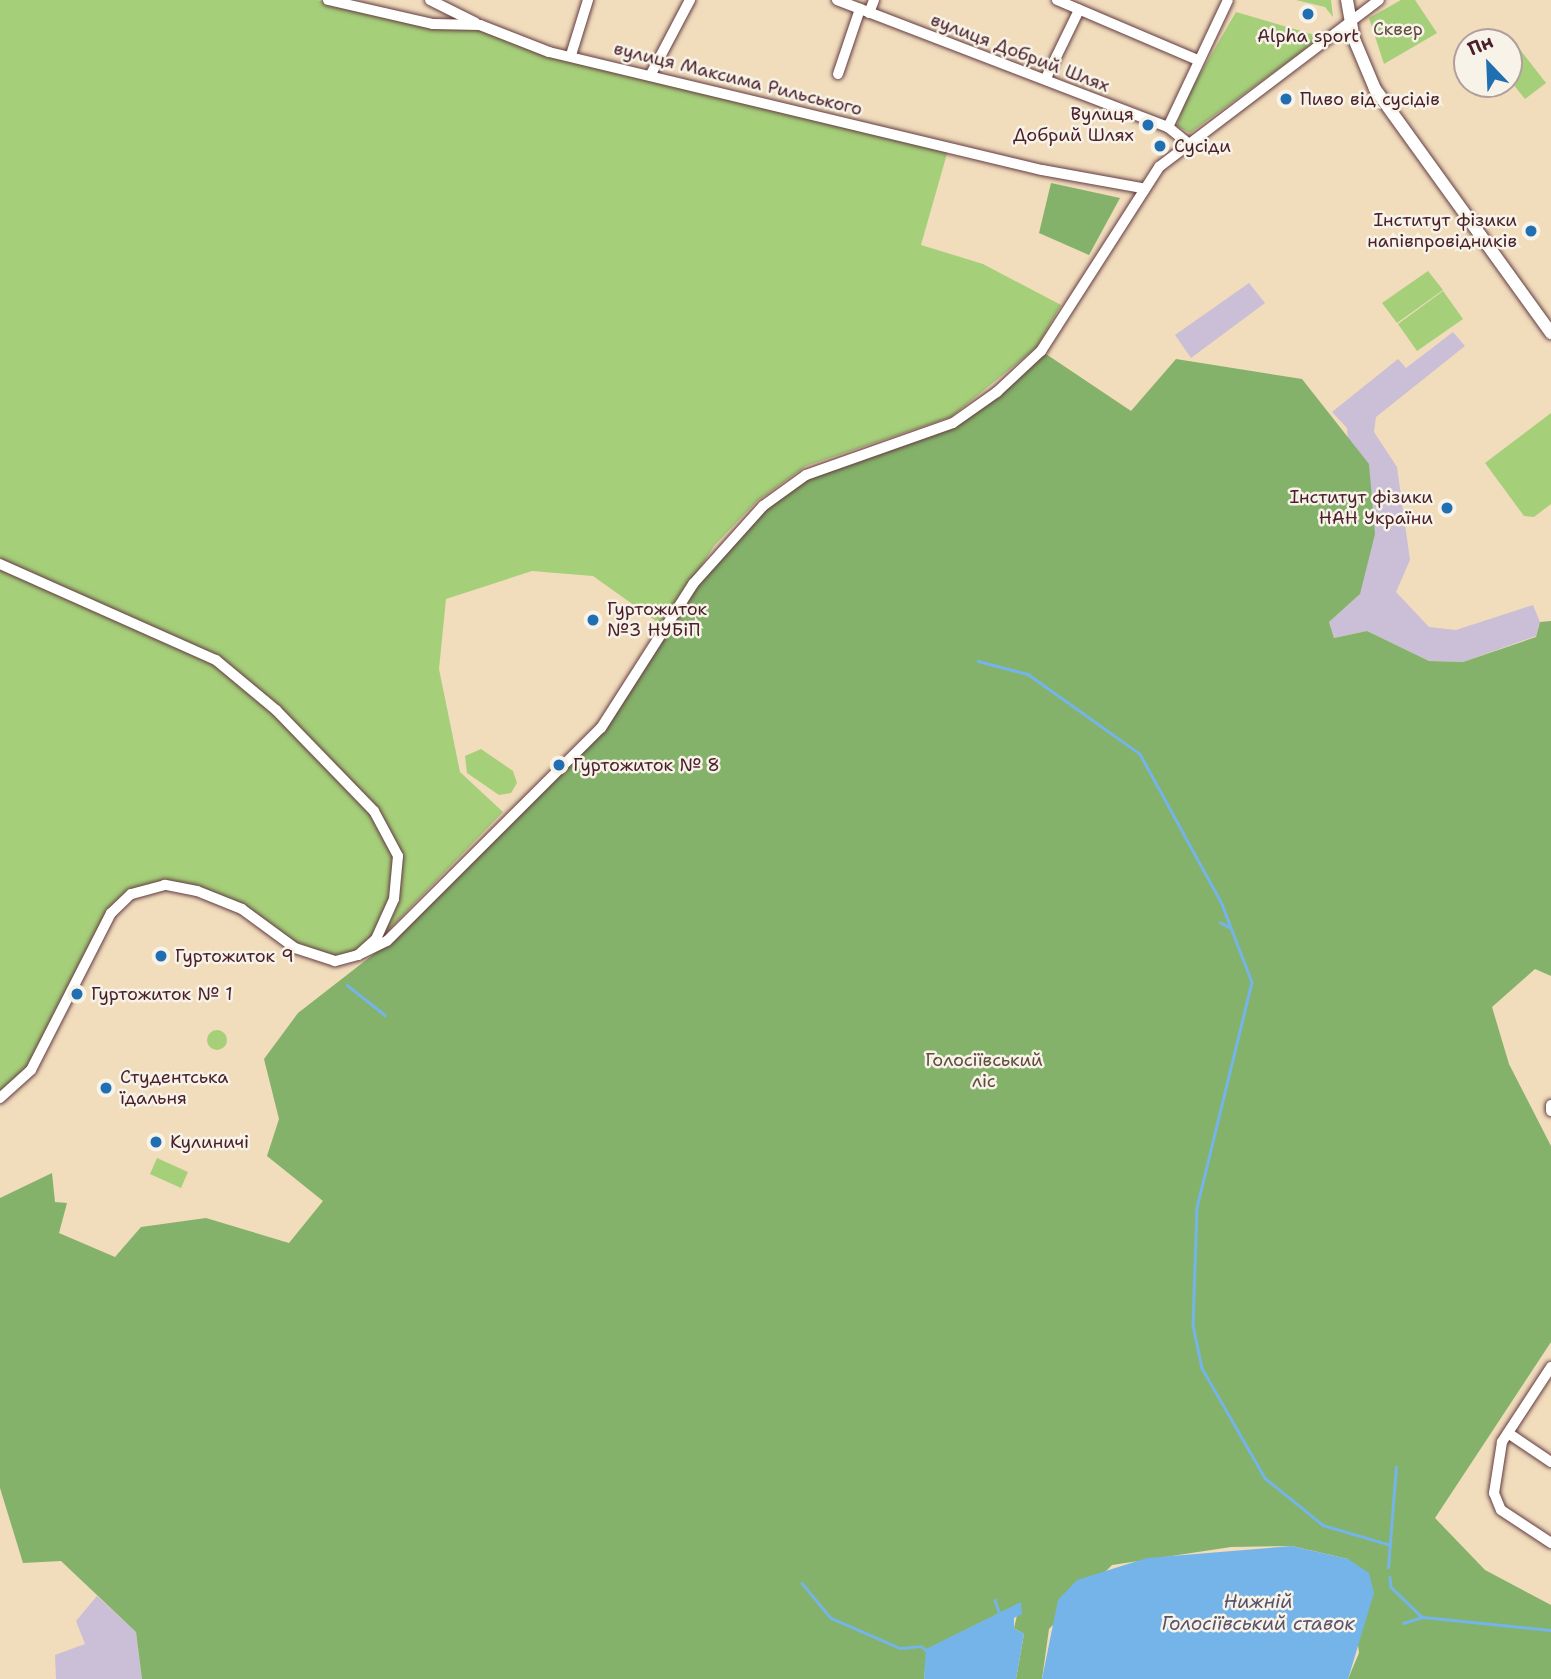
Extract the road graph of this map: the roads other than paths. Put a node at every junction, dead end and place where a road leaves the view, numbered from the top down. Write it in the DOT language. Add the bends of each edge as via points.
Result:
graph roads {
  1 [pos="328,0"];
  2 [pos="430,0"];
  3 [pos="588,0"];
  4 [pos="690,0"];
  5 [pos="837,0"];
  6 [pos="874,0"];
  7 [pos="1057,0"];
  8 [pos="1228,0"];
  9 [pos="1348,0"];
  10 [pos="1379,0"];
  11 [pos="1075,5"];
  12 [pos="864,11"];
  13 [pos="1350,21"];
  14 [pos="480,24"];
  15 [pos="572,55"];
  16 [pos="1195,59"];
  17 [pos="651,74"];
  18 [pos="838,74"];
  19 [pos="1046,78"];
  20 [pos="1168,127"];
  21 [pos="1188,143"];
  22 [pos="1142,188"];
  23 [pos="1551,333"];
  24 [pos="0,564"];
  25 [pos="358,955"];
  26 [pos="0,1098"];
  27 [pos="1551,1105"];
  28 [pos="1551,1111"];
  29 [pos="1551,1367"];
  30 [pos="1508,1433"];
  31 [pos="1551,1462"];
  32 [pos="1551,1543"];
  1 -- 14 [label="street, вулиця Максима Рильського" via="433,24"];
  2 -- 14 [label="street"];
  3 -- 15 [label="street"];
  4 -- 17 [label="street"];
  5 -- 12 [label="street, вулиця Добрий Шлях"];
  6 -- 12 [label="street"];
  7 -- 11 [label="street"];
  8 -- 16 [label="street"];
  9 -- 13 [label="main road"];
  10 -- 13 [label="street"];
  11 -- 16 [label="street"];
  11 -- 19 [label="street"];
  12 -- 18 [label="street"];
  12 -- 19 [label="street, вулиця Добрий Шлях"];
  13 -- 21 [label="street"];
  13 -- 23 [label="main road" via="1366,72 1389,111"];
  14 -- 15 [label="street, вулиця Максима Рильського"];
  15 -- 17 [label="street, вулиця Максима Рильського"];
  16 -- 20 [label="street"];
  17 -- 22 [label="street, вулиця Максима Рильського" via="1042,170"];
  19 -- 20 [label="street, вулиця Добрий Шлях"];
  20 -- 21 [label="street, вулиця Добрий Шлях"];
  21 -- 22 [label="street"];
  22 -- 25 [label="street" via="1041,351 953,423 806,475 763,506 693,584 601,728 387,941"];
  24 -- 25 [label="street" via="216,660 276,710 374,811 398,856 394,899 376,939"];
  25 -- 26 [label="street" via="335,961 295,948 242,909 197,891 165,885 131,894 111,913 31,1070"];
  27 -- 28 [label="street"];
  29 -- 30 [label="street"];
  30 -- 31 [label="street"];
  30 -- 32 [label="street" via="1495,1472 1500,1510"];
}
